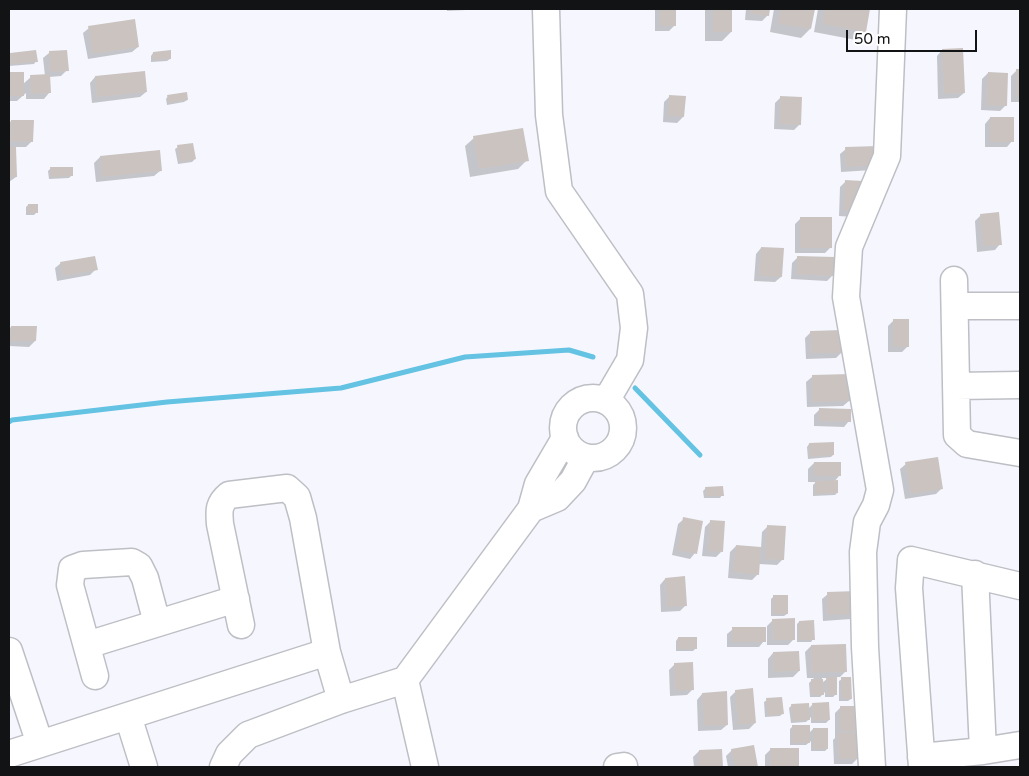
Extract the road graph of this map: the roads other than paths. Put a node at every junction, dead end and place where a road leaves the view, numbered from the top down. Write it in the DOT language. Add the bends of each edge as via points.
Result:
graph roads {
  1 [pos="546,9"];
  2 [pos="893,9"];
  3 [pos="954,280"];
  4 [pos="955,306"];
  5 [pos="1020,306"];
  6 [pos="1020,385"];
  7 [pos="956,386"];
  8 [pos="606,401"];
  9 [pos="565,438"];
  10 [pos="1020,453"];
  11 [pos="586,457"];
  12 [pos="530,509"];
  13 [pos="975,574"];
  14 [pos="1020,586"];
  15 [pos="236,598"];
  16 [pos="157,623"];
  17 [pos="241,625"];
  18 [pos="87,645"];
  19 [pos="9,651"];
  20 [pos="327,652"];
  21 [pos="95,676"];
  22 [pos="405,680"];
  23 [pos="341,700"];
  24 [pos="128,716"];
  25 [pos="40,744"];
  26 [pos="1020,744"];
  27 [pos="983,751"];
  28 [pos="9,754"];
  29 [pos="922,762"];
  30 [pos="144,767"];
  31 [pos="223,767"];
  32 [pos="425,767"];
  33 [pos="872,767"];
  1 -- 8 [label="street" via="549,115 559,191 630,294 634,328 630,360"];
  2 -- 33 [label="street" via="887,156 849,247 846,297 880,490 867,522 864,552"];
  3 -- 4 [label="street"];
  4 -- 5 [label="street"];
  4 -- 7 [label="street"];
  6 -- 7 [label="street"];
  7 -- 10 [label="street" via="957,435 967,444"];
  8 -- 9 [label="street" via="596,398 577,403 565,419"];
  8 -- 11 [label="street" via="620,414 623,433 620,442 606,456"];
  9 -- 11 [label="street" via="577,454"];
  9 -- 12 [label="street" via="538,484"];
  11 -- 12 [label="street" via="573,481 557,498"];
  12 -- 22 [label="street"];
  13 -- 14 [label="street"];
  13 -- 27 [label="street"];
  13 -- 29 [label="street" via="911,560 909,588"];
  15 -- 16 [label="street"];
  15 -- 17 [label="street"];
  15 -- 20 [label="street" via="220,524 222,500 229,495 287,488 296,497 302,518"];
  16 -- 18 [label="street"];
  16 -- 18 [label="street" via="139,566 132,562 83,565 72,569 70,584"];
  18 -- 21 [label="street"];
  19 -- 25 [label="street"];
  20 -- 23 [label="street"];
  20 -- 24 [label="street"];
  22 -- 23 [label="street"];
  22 -- 32 [label="street"];
  23 -- 31 [label="street" via="248,735 229,754"];
  24 -- 25 [label="street"];
  24 -- 30 [label="street"];
  25 -- 28 [label="street"];
  26 -- 27 [label="street"];
  27 -- 29 [label="street"];
}
